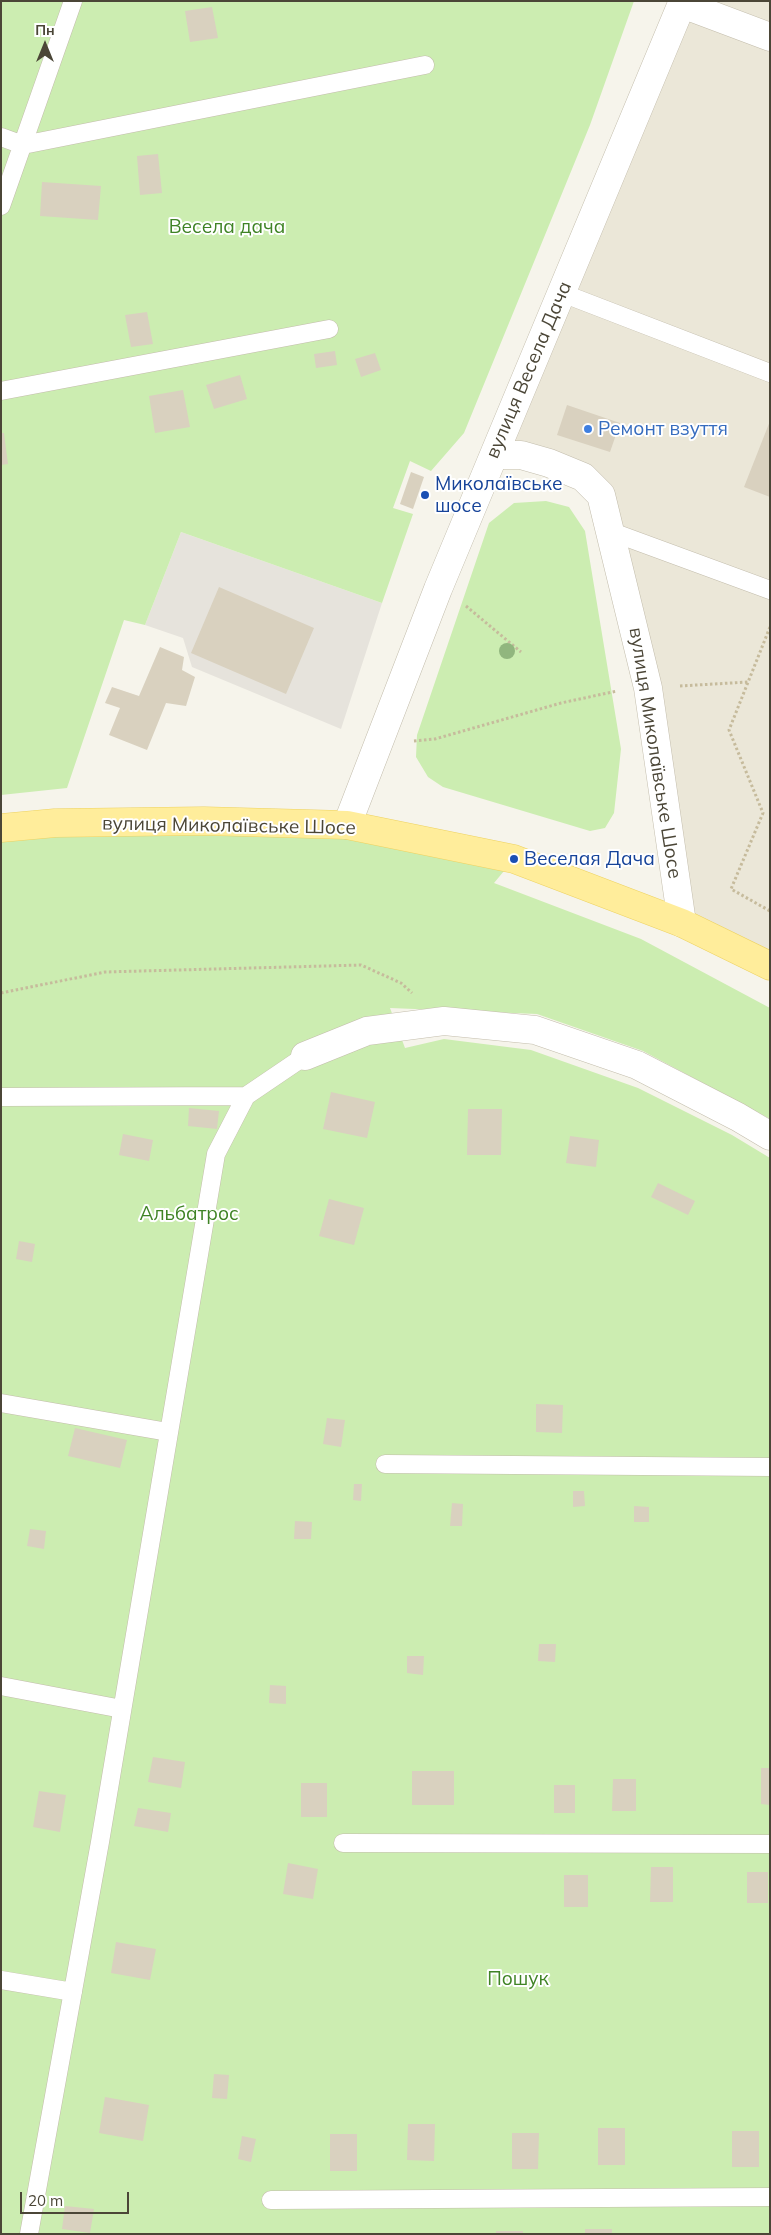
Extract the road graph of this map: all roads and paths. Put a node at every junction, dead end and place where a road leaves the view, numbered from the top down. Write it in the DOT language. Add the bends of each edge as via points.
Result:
graph roads {
  1 [pos="73,1"];
  2 [pos="683,3"];
  3 [pos="770,37"];
  4 [pos="424,65"];
  5 [pos="1,137"];
  6 [pos="23,145"];
  7 [pos="1,206"];
  8 [pos="562,293"];
  9 [pos="329,329"];
  10 [pos="770,373"];
  11 [pos="1,391"];
  12 [pos="494,455"];
  13 [pos="612,532"];
  14 [pos="438,589"];
  15 [pos="770,590"];
  16 [pos="770,627"];
  17 [pos="521,652"];
  18 [pos="748,682"];
  19 [pos="648,688"];
  20 [pos="382,735"];
  21 [pos="347,825"];
  22 [pos="1,828"];
  23 [pos="770,911"];
  24 [pos="682,923"];
  25 [pos="770,966"];
  26 [pos="1,993"];
  27 [pos="444,1021"];
  28 [pos="305,1056"];
  29 [pos="246,1096"];
  30 [pos="1,1097"];
  31 [pos="770,1136"];
  32 [pos="1,1403"];
  33 [pos="168,1432"];
  34 [pos="385,1464"];
  35 [pos="770,1467"];
  36 [pos="1,1686"];
  37 [pos="122,1709"];
  38 [pos="343,1843"];
  39 [pos="770,1844"];
  40 [pos="1,1980"];
  41 [pos="73,1992"];
  42 [pos="770,2197"];
  43 [pos="271,2200"];
  44 [pos="29,2234"];
  1 -- 6 [label="lane"];
  2 -- 3 [label="street"];
  2 -- 8 [label="street, вулиця Весела Дача"];
  4 -- 6 [label="lane"];
  5 -- 6 [label="lane"];
  6 -- 7 [label="lane"];
  8 -- 10 [label="lane"];
  8 -- 12 [label="street, вулиця Весела Дача"];
  9 -- 11 [label="lane"];
  12 -- 13 [label="street, вулиця Миколаївське Шосе" via="521,455 583,477 601,495"];
  12 -- 14 [label="street, вулиця Весела Дача"];
  13 -- 15 [label="lane"];
  13 -- 19 [label="street, вулиця Миколаївське Шосе"];
  14 -- 17 [label="path" via="481,616"];
  14 -- 20 [label="street, вулиця Весела Дача"];
  16 -- 18 [label="path"];
  18 -- 19 [label="path"];
  18 -- 23 [label="path" via="730,730 763,813 732,889"];
  19 -- 20 [label="path" via="561,703 435,739 417,741"];
  19 -- 24 [label="street, вулиця Миколаївське Шосе"];
  20 -- 21 [label="street, вулиця Весела Дача"];
  21 -- 22 [label="main road, вулиця Миколаївське Шосе" via="204,821 55,823"];
  21 -- 24 [label="main road, вулиця Миколаївське Шосе" via="514,859"];
  24 -- 25 [label="main road, вулиця Миколаївське Шосе"];
  26 -- 27 [label="path" via="105,972 361,965 401,983"];
  27 -- 28 [label="street" via="367,1031"];
  27 -- 31 [label="street" via="535,1030 637,1065"];
  28 -- 29 [label="lane"];
  29 -- 30 [label="lane"];
  29 -- 33 [label="lane" via="216,1154"];
  32 -- 33 [label="lane"];
  33 -- 37 [label="lane"];
  34 -- 35 [label="lane"];
  36 -- 37 [label="lane"];
  37 -- 41 [label="lane"];
  38 -- 39 [label="lane"];
  40 -- 41 [label="lane"];
  41 -- 44 [label="lane"];
  42 -- 43 [label="lane"];
}
